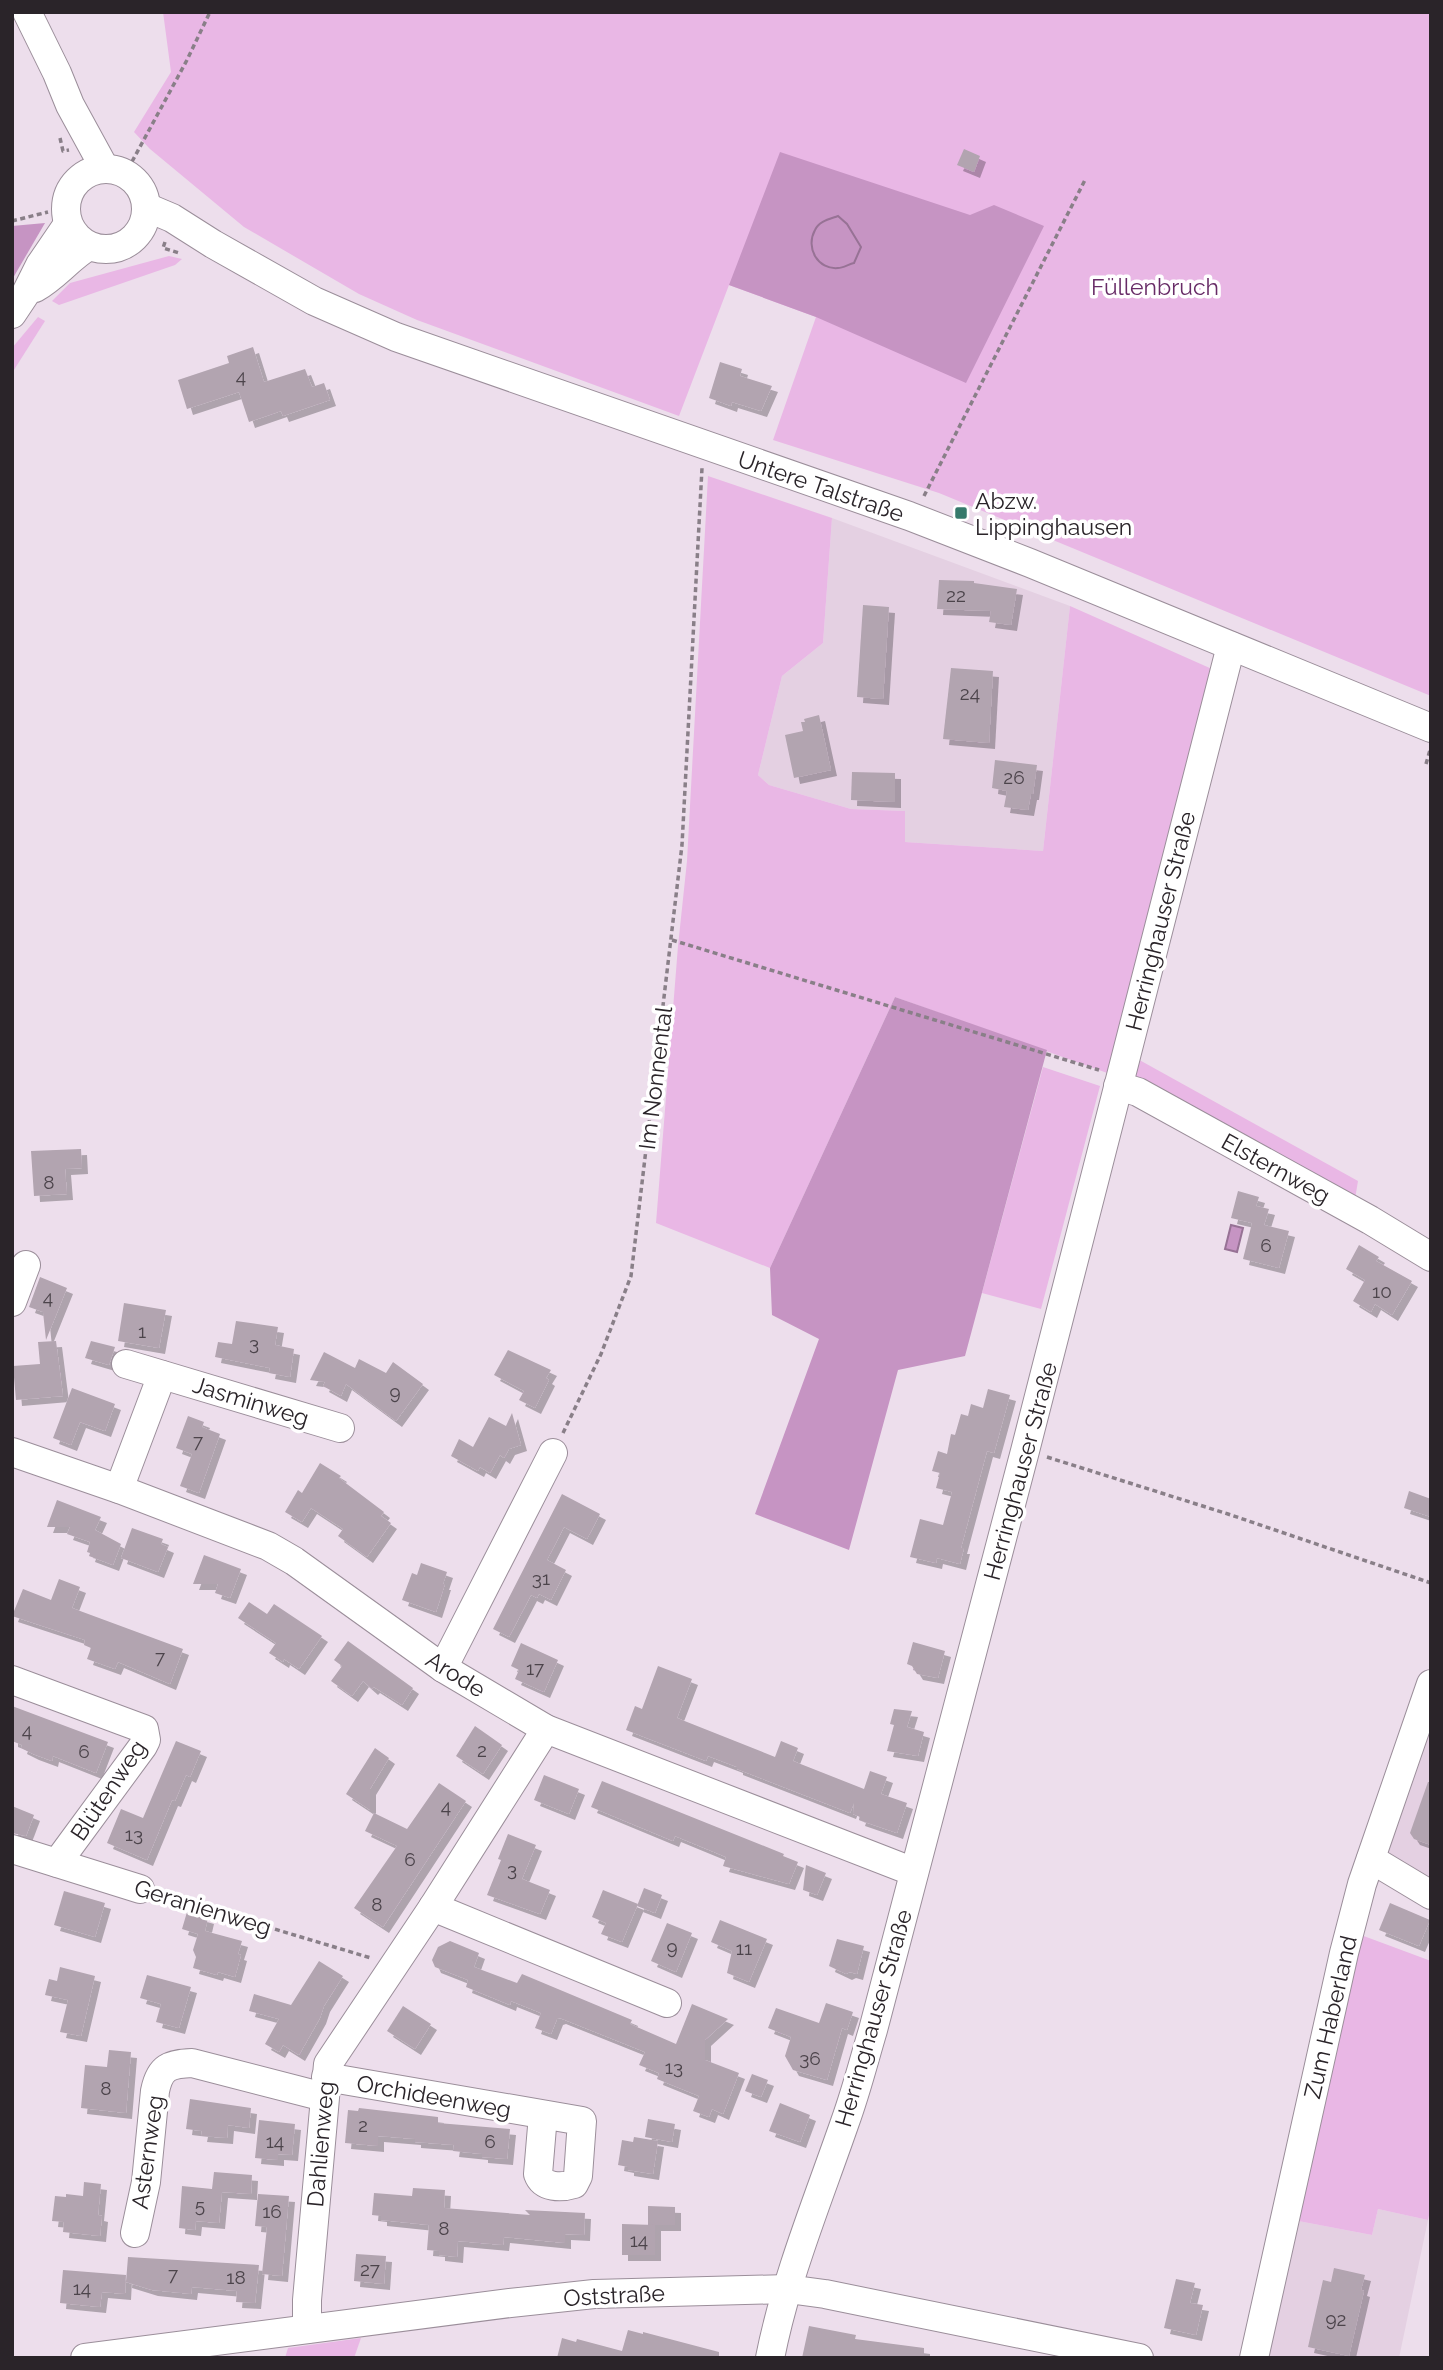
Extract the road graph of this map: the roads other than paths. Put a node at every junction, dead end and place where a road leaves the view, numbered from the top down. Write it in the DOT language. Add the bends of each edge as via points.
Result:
graph roads {
  1 [pos="27,12"];
  2 [pos="94,173"];
  3 [pos="60,218"];
  4 [pos="142,220"];
  5 [pos="89,246"];
  6 [pos="19,303"];
  7 [pos="1231,646"];
  8 [pos="1431,728"];
  9 [pos="1118,1086"];
  10 [pos="1431,1257"];
  11 [pos="26,1265"];
  12 [pos="12,1302"];
  13 [pos="126,1364"];
  14 [pos="162,1375"];
  15 [pos="340,1428"];
  16 [pos="12,1452"];
  17 [pos="553,1453"];
  18 [pos="119,1489"];
  19 [pos="443,1668"];
  20 [pos="12,1680"];
  21 [pos="1431,1684"];
  22 [pos="546,1729"];
  23 [pos="12,1849"];
  24 [pos="1371,1859"];
  25 [pos="57,1863"];
  26 [pos="914,1872"];
  27 [pos="140,1889"];
  28 [pos="1431,1895"];
  29 [pos="433,1907"];
  30 [pos="667,2003"];
  31 [pos="325,2087"];
  32 [pos="543,2115"];
  33 [pos="135,2234"];
  34 [pos="788,2289"];
  35 [pos="307,2329"];
  36 [pos="86,2358"];
  37 [pos="770,2358"];
  38 [pos="1139,2358"];
  39 [pos="1254,2358"];
  1 -- 2 [label="street" via="57,73"];
  2 -- 3 [label="street" via="72,186"];
  2 -- 4 [label="street" via="125,174 134,180 142,192"];
  3 -- 5 [label="street"];
  3 -- 6 [label="street"];
  4 -- 5 [label="street" via="121,246"];
  4 -- 7 [label="street, Untere Talstraße" via="172,218 314,301 396,337 909,516"];
  5 -- 6 [label="street"];
  7 -- 8 [label="street, Untere Talstraße"];
  7 -- 9 [label="street, Herringhauser Straße"];
  9 -- 10 [label="street, Elsternweg" via="1138,1092"];
  9 -- 26 [label="street, Herringhauser Straße"];
  11 -- 12 [label="street"];
  13 -- 14 [label="street, Jasminweg"];
  14 -- 15 [label="street, Jasminweg"];
  14 -- 18 [label="street, Jasminweg"];
  16 -- 18 [label="street, Arode"];
  17 -- 19 [label="street"];
  18 -- 19 [label="street, Arode" via="277,1551"];
  19 -- 22 [label="street, Arode"];
  20 -- 25 [label="street, Blütenweg" via="146,1733 144,1746"];
  21 -- 24 [label="street, Zum Haberland"];
  22 -- 26 [label="street, Arode"];
  22 -- 29 [label="street, Dahlienweg"];
  23 -- 25 [label="street, Geranienweg"];
  24 -- 28 [label="street"];
  24 -- 39 [label="street, Zum Haberland" via="1344,1953"];
  25 -- 27 [label="street, Geranienweg"];
  26 -- 34 [label="street, Herringhauser Straße" via="873,2030"];
  29 -- 30 [label="street"];
  29 -- 31 [label="street, Dahlienweg" via="328,2064"];
  31 -- 32 [label="street, Orchideenweg"];
  31 -- 33 [label="street, Asternweg" via="192,2063 163,2070 155,2091 146,2182"];
  31 -- 35 [label="street, Dahlienweg"];
  34 -- 35 [label="street, Oststraße" via="594,2294"];
  34 -- 37 [label="street, Herringhauser Straße"];
  34 -- 38 [label="street, Oststraße"];
  35 -- 36 [label="street, Oststraße"];
}
